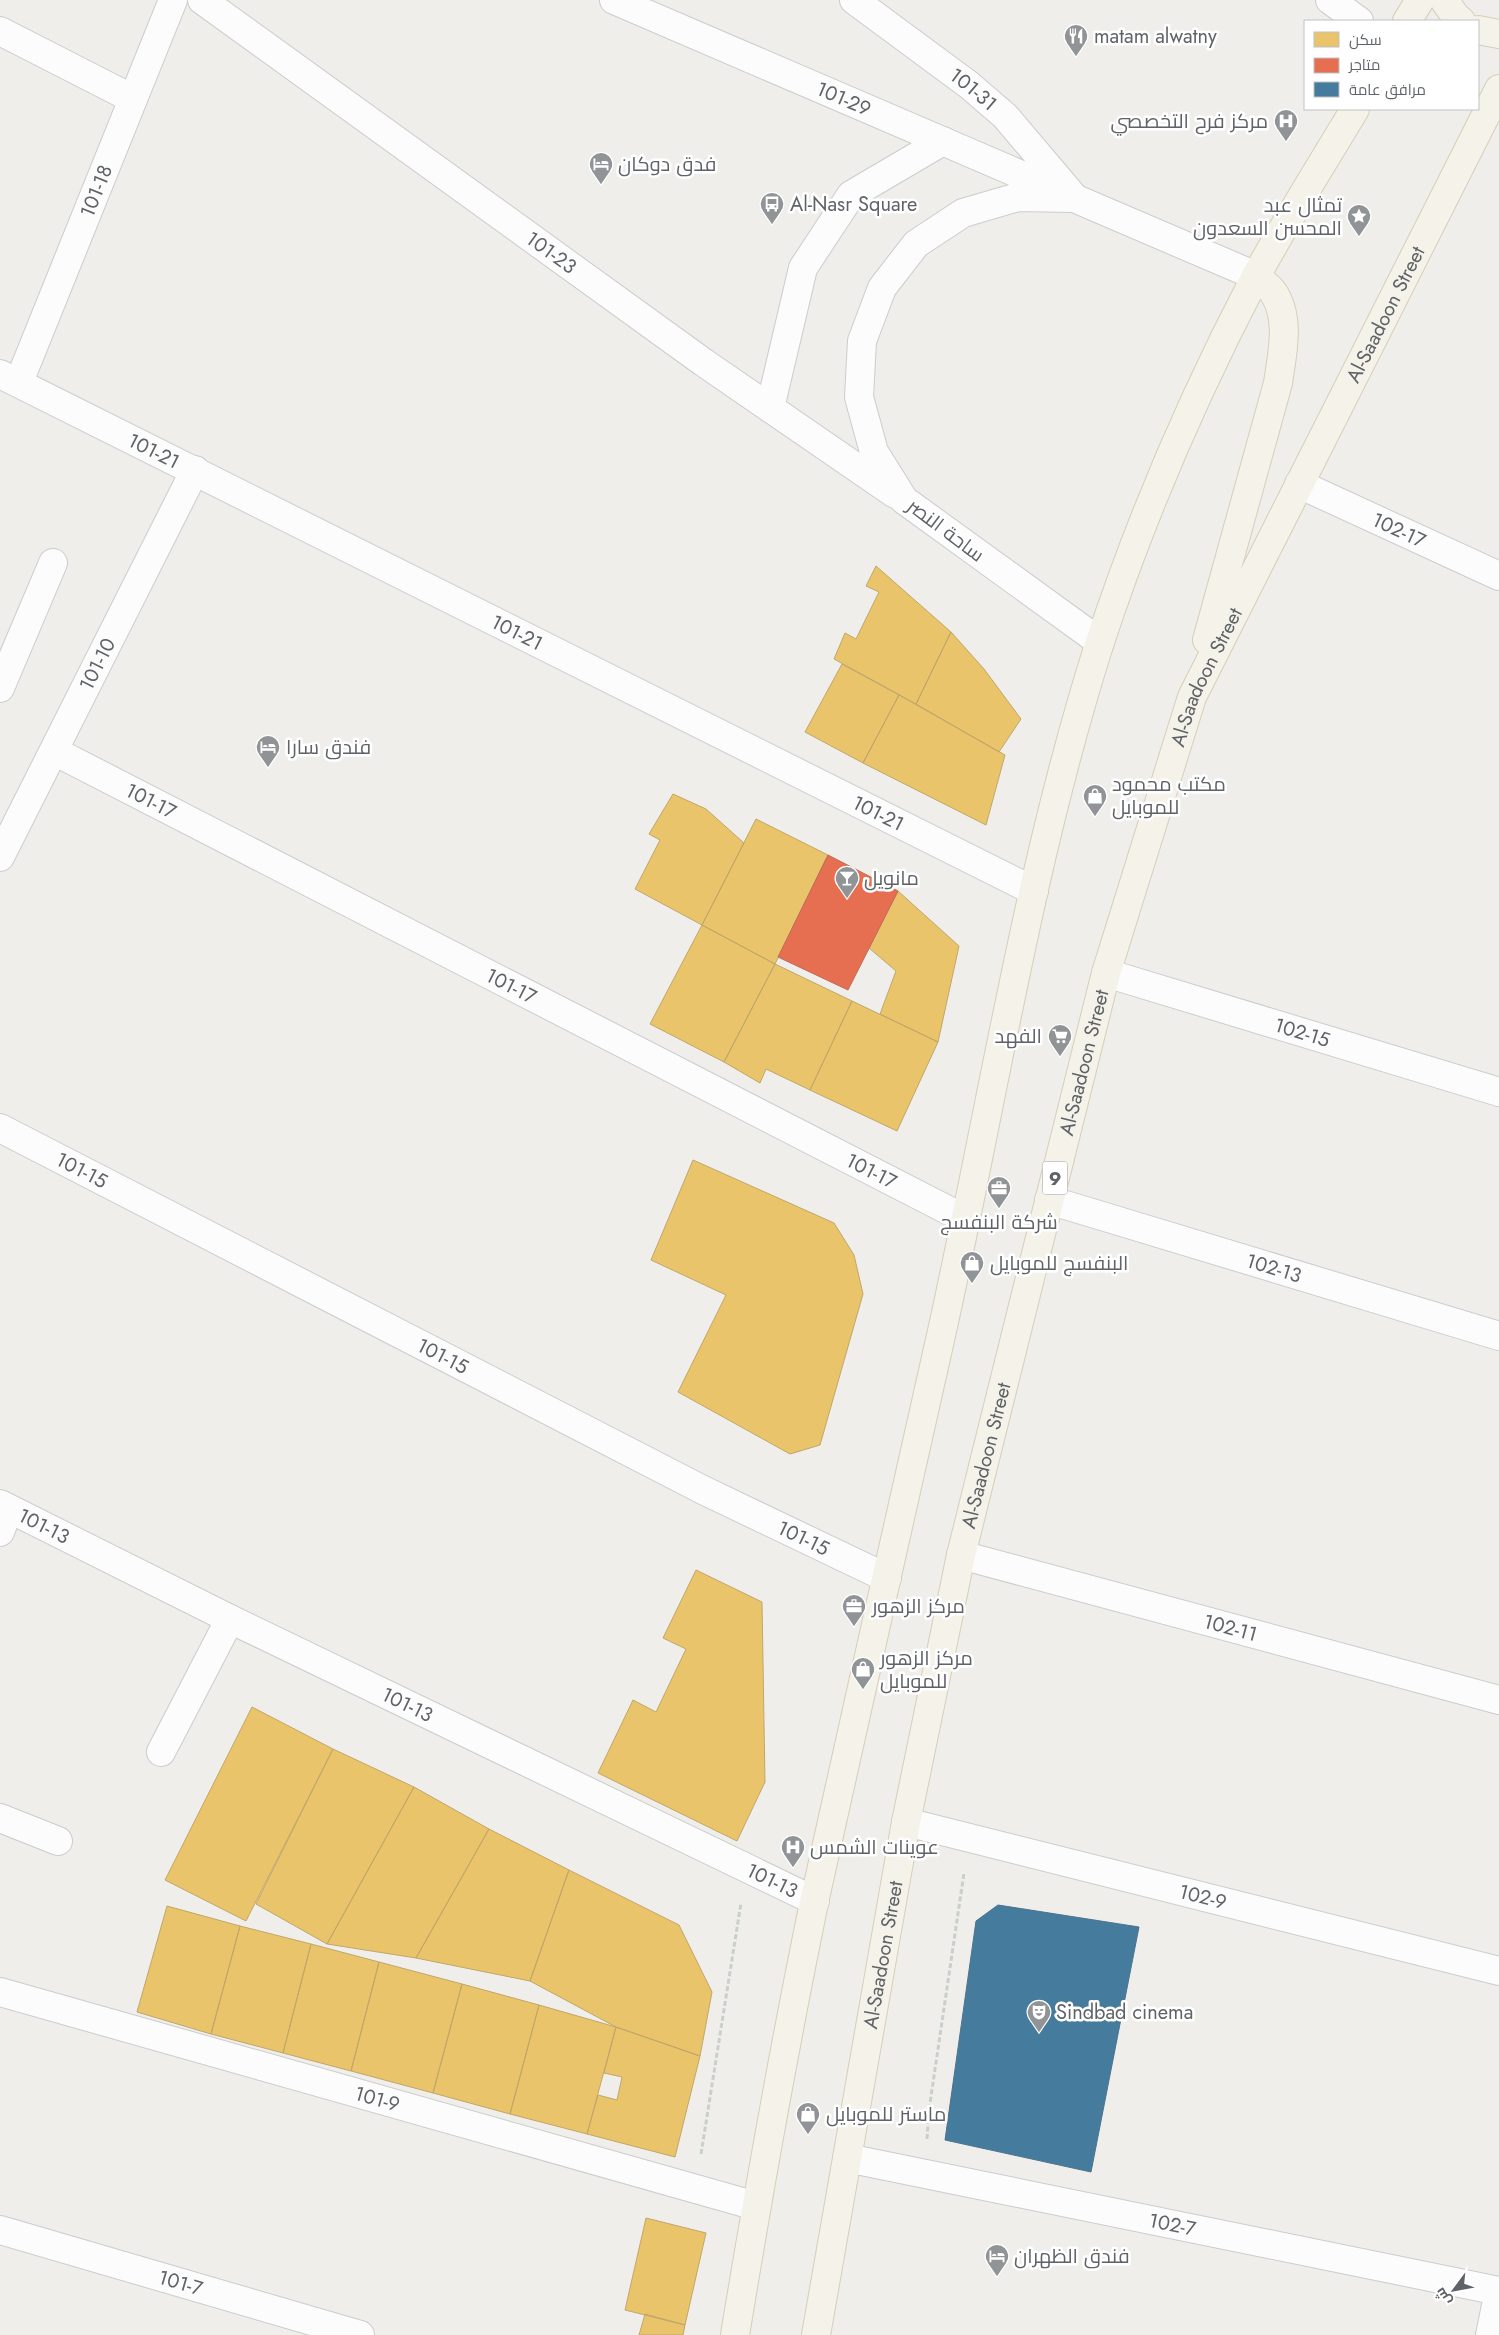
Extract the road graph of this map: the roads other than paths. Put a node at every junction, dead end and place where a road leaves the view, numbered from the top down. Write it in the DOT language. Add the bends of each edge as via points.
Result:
graph roads {
  1 [pos="173,0"];
  2 [pos="202,0"];
  3 [pos="614,0"];
  4 [pos="854,0"];
  5 [pos="1330,0"];
  6 [pos="1420,0"];
  7 [pos="1444,0"];
  8 [pos="1358,20"];
  9 [pos="1408,20"];
  10 [pos="1460,20"];
  11 [pos="1479,30"];
  12 [pos="0,31"];
  13 [pos="1499,34"];
  14 [pos="1499,89"];
  15 [pos="133,99"];
  16 [pos="1354,110"];
  17 [pos="943,141"];
  18 [pos="1074,198"];
  19 [pos="1256,276"];
  20 [pos="9,378"];
  21 [pos="770,408"];
  22 [pos="195,470"];
  23 [pos="1299,484"];
  24 [pos="904,500"];
  25 [pos="53,563"];
  26 [pos="1499,576"];
  27 [pos="1100,642"];
  28 [pos="0,688"];
  29 [pos="1192,697"];
  30 [pos="54,751"];
  31 [pos="0,858"];
  32 [pos="1034,891"];
  33 [pos="1106,973"];
  34 [pos="1499,1092"];
  35 [pos="0,1128"];
  36 [pos="1049,1200"];
  37 [pos="967,1220"];
  38 [pos="1499,1336"];
  39 [pos="3,1515"];
  40 [pos="961,1555"];
  41 [pos="887,1578"];
  42 [pos="230,1620"];
  43 [pos="1499,1700"];
  44 [pos="161,1752"];
  45 [pos="0,1818"];
  46 [pos="906,1822"];
  47 [pos="58,1841"];
  48 [pos="815,1900"];
  49 [pos="1499,1971"];
  50 [pos="0,1992"];
  51 [pos="847,2158"];
  52 [pos="756,2206"];
  53 [pos="0,2230"];
  54 [pos="1499,2291"];
  55 [pos="360,2335"];
  56 [pos="735,2335"];
  57 [pos="816,2335"];
  58 [pos="1490,2335"];
  1 -- 15 [label="street, 101-18"];
  2 -- 21 [label="street, 101-23"];
  3 -- 17 [label="street, 101-29"];
  4 -- 18 [label="street, 101-31" via="1005,116"];
  5 -- 8 [label="street"];
  6 -- 9 [label="main road"];
  7 -- 10 [label="main road"];
  11 -- 13 [label="main road"];
  12 -- 15 [label="street"];
  14 -- 23 [label="main road, Al-Saadoon Street / 9"];
  15 -- 20 [label="street, 101-18"];
  16 -- 19 [label="main road"];
  17 -- 18 [label="street, 101-29"];
  17 -- 21 [label="street" via="851,195 803,268"];
  18 -- 19 [label="street, ساحة النصر"];
  18 -- 24 [label="street, ساحة النصر" via="1018,197 963,213 916,244 882,288 862,341 859,397 874,452"];
  19 -- 27 [label="main road" via="1197,395 1146,517"];
  19 -- 29 [label="main road" via="1273,292 1283,318 1278,383"];
  20 -- 22 [label="street, 101-21"];
  21 -- 24 [label="street, 101-23"];
  22 -- 30 [label="street, 101-10"];
  22 -- 32 [label="street, 101-21"];
  23 -- 26 [label="street, 102-17"];
  23 -- 29 [label="main road, Al-Saadoon Street / 9"];
  24 -- 27 [label="street, ساحة النصر"];
  25 -- 28 [label="street"];
  27 -- 32 [label="main road" via="1064,766"];
  29 -- 33 [label="main road, Al-Saadoon Street / 9"];
  30 -- 31 [label="street, 101-10"];
  30 -- 37 [label="street, 101-17"];
  32 -- 37 [label="main road"];
  33 -- 34 [label="street, 102-15"];
  33 -- 36 [label="main road, Al-Saadoon Street / 9"];
  35 -- 41 [label="street, 101-15" via="703,1490"];
  36 -- 38 [label="street, 102-13"];
  36 -- 40 [label="main road, Al-Saadoon Street / 9"];
  37 -- 41 [label="main road"];
  39 -- 42 [label="street, 101-13"];
  40 -- 43 [label="street, 102-11"];
  40 -- 46 [label="main road, Al-Saadoon Street / 9"];
  41 -- 48 [label="main road"];
  42 -- 44 [label="street"];
  42 -- 48 [label="street, 101-13"];
  45 -- 47 [label="street"];
  46 -- 49 [label="street, 102-9"];
  46 -- 51 [label="main road, Al-Saadoon Street / 9"];
  48 -- 52 [label="main road"];
  50 -- 52 [label="street, 101-9"];
  51 -- 54 [label="street, 102-7"];
  51 -- 57 [label="main road, Al-Saadoon Street / 9"];
  52 -- 56 [label="main road"];
  53 -- 55 [label="street, 101-7"];
  54 -- 58 [label="street"];
}
